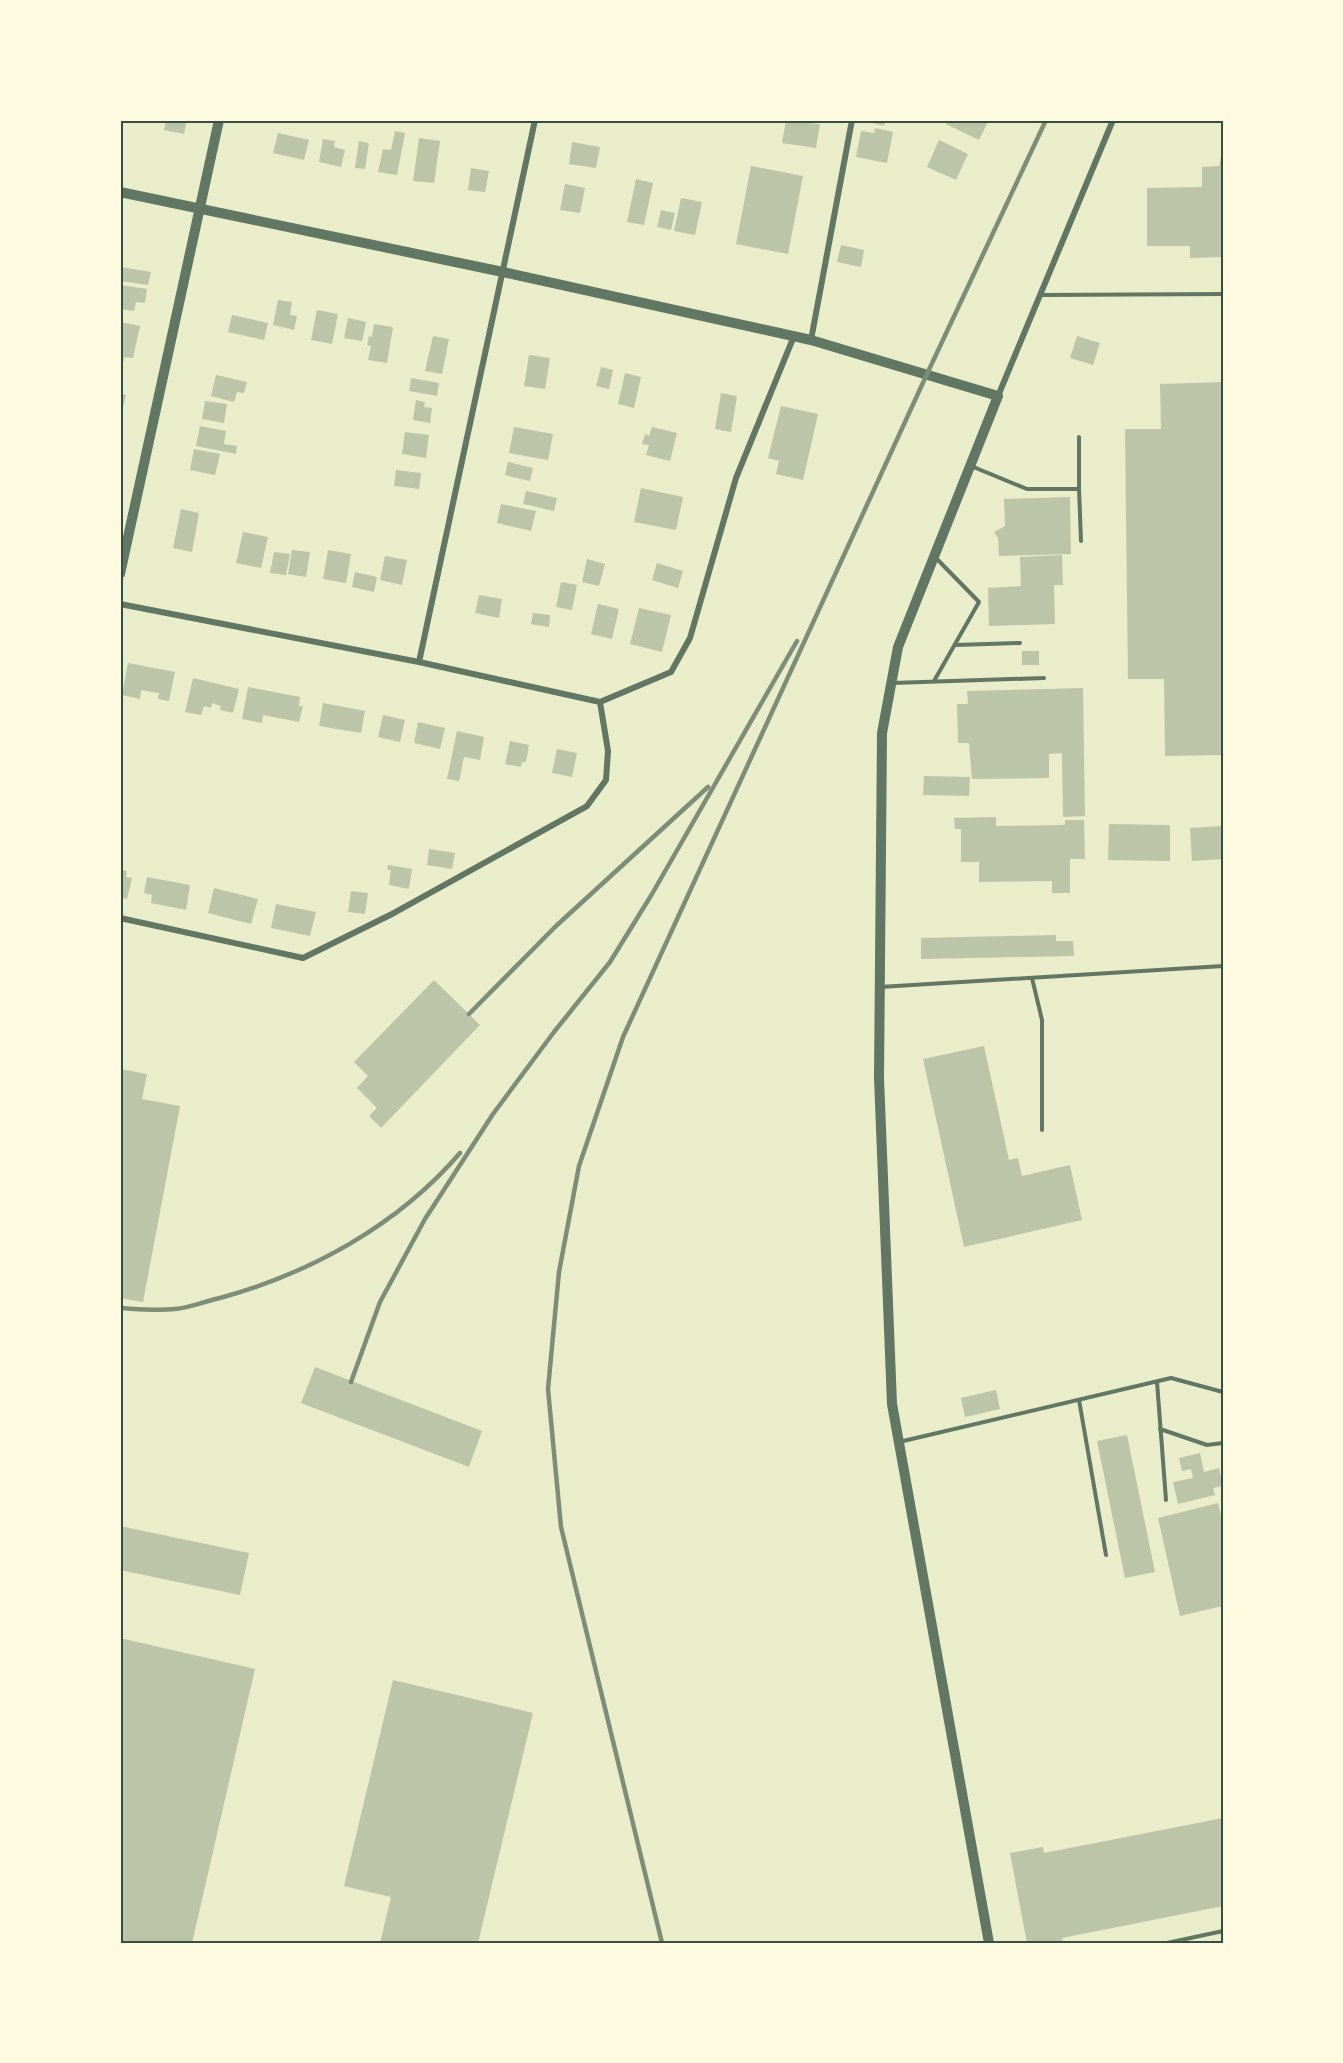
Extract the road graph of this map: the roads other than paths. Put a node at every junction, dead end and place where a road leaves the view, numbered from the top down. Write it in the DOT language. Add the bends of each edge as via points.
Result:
graph roads {
  1 [pos="219,120"];
  2 [pos="535,120"];
  3 [pos="852,120"];
  4 [pos="1113,120"];
  5 [pos="120,192"];
  6 [pos="200,209"];
  7 [pos="503,272"];
  8 [pos="1223,294"];
  9 [pos="1040,295"];
  10 [pos="794,336"];
  11 [pos="811,340"];
  12 [pos="998,396"];
  13 [pos="1079,437"];
  14 [pos="970,466"];
  15 [pos="1079,489"];
  16 [pos="1081,541"];
  17 [pos="934,556"];
  18 [pos="120,574"];
  19 [pos="120,604"];
  20 [pos="1020,643"];
  21 [pos="955,645"];
  22 [pos="419,662"];
  23 [pos="1044,678"];
  24 [pos="934,681"];
  25 [pos="892,683"];
  26 [pos="600,702"];
  27 [pos="120,918"];
  28 [pos="1223,966"];
  29 [pos="1032,978"];
  30 [pos="880,987"];
  31 [pos="1042,1130"];
  32 [pos="1157,1382"];
  33 [pos="1223,1392"];
  34 [pos="1079,1400"];
  35 [pos="1160,1429"];
  36 [pos="899,1442"];
  37 [pos="1223,1443"];
  38 [pos="1166,1500"];
  39 [pos="1106,1555"];
  40 [pos="1223,1930"];
  41 [pos="989,1943"];
  42 [pos="1167,1943"];
  1 -- 6 [label="street"];
  2 -- 7 [label="street"];
  3 -- 11 [label="street"];
  4 -- 9 [label="street"];
  5 -- 6 [label="street"];
  6 -- 7 [label="street"];
  6 -- 18 [label="street"];
  7 -- 10 [label="street"];
  7 -- 22 [label="street"];
  8 -- 9 [label="lane"];
  9 -- 12 [label="street"];
  10 -- 11 [label="street"];
  10 -- 26 [label="street" via="736,478 690,638 671,672"];
  11 -- 12 [label="street"];
  12 -- 14 [label="street"];
  13 -- 15 [label="lane"];
  14 -- 15 [label="lane" via="1027,489"];
  14 -- 17 [label="street"];
  15 -- 16 [label="lane"];
  17 -- 21 [label="lane" via="979,602"];
  17 -- 25 [label="street" via="898,647"];
  19 -- 22 [label="street"];
  20 -- 21 [label="lane"];
  21 -- 24 [label="lane"];
  22 -- 26 [label="street"];
  23 -- 24 [label="lane"];
  24 -- 25 [label="lane"];
  25 -- 30 [label="street" via="882,733"];
  26 -- 27 [label="street" via="608,751 606,780 587,806 390,915 303,958"];
  28 -- 29 [label="lane"];
  29 -- 30 [label="lane"];
  29 -- 31 [label="lane" via="1042,1020"];
  30 -- 36 [label="street" via="879,1078 891,1381"];
  32 -- 33 [label="lane" via="1171,1378"];
  32 -- 34 [label="lane"];
  32 -- 35 [label="lane"];
  34 -- 36 [label="lane"];
  34 -- 39 [label="lane"];
  35 -- 37 [label="lane" via="1207,1445"];
  35 -- 38 [label="lane"];
  36 -- 41 [label="street"];
  40 -- 42 [label="lane"];
}
